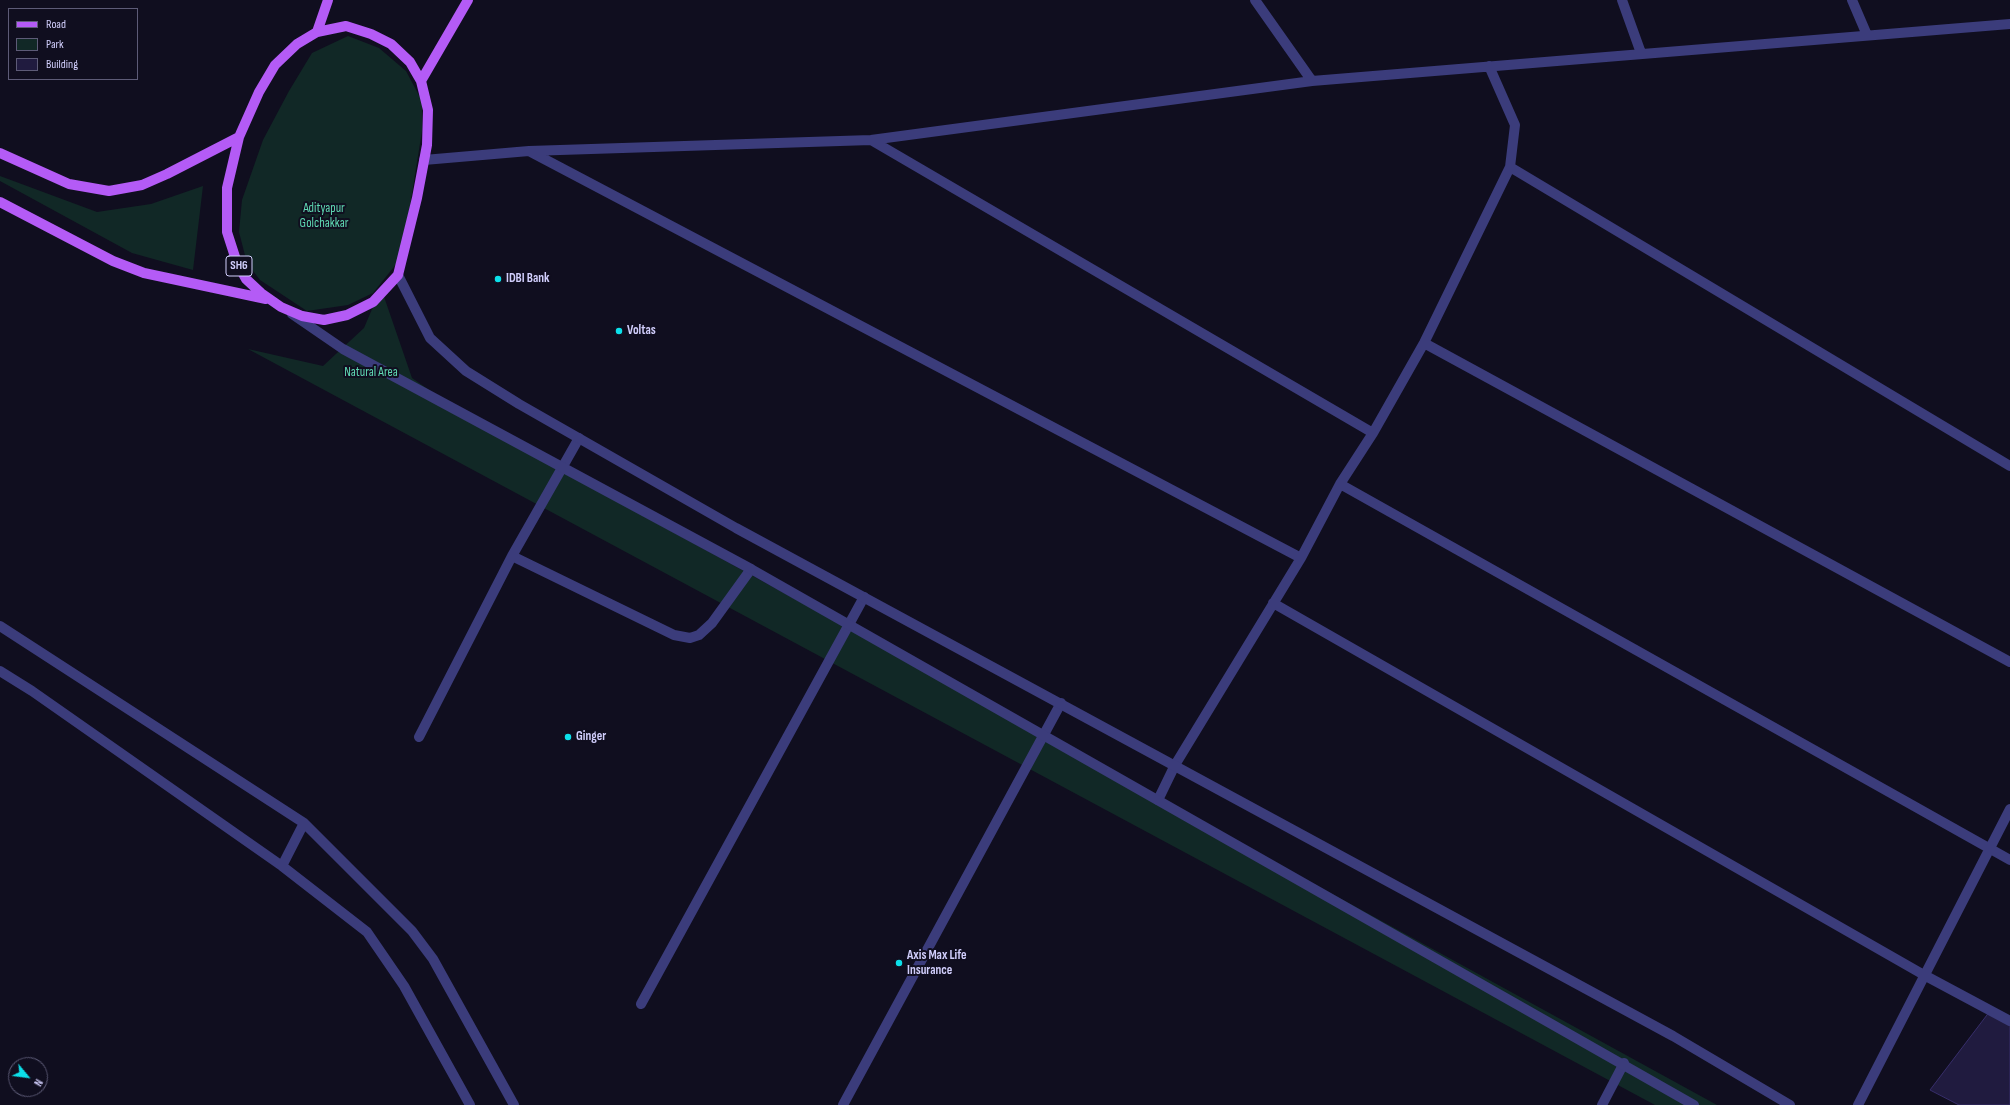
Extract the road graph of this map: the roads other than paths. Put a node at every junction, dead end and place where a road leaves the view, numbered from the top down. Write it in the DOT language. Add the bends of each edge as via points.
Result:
graph roads {
  1 [pos="328,0"];
  2 [pos="468,0"];
  3 [pos="1255,0"];
  4 [pos="1622,0"];
  5 [pos="1852,0"];
  6 [pos="2010,24"];
  7 [pos="317,32"];
  8 [pos="1867,35"];
  9 [pos="1640,53"];
  10 [pos="1489,66"];
  11 [pos="421,81"];
  12 [pos="1312,81"];
  13 [pos="239,137"];
  14 [pos="871,140"];
  15 [pos="529,151"];
  16 [pos="0,152"];
  17 [pos="424,160"];
  18 [pos="1510,166"];
  19 [pos="0,202"];
  20 [pos="398,275"];
  21 [pos="272,301"];
  22 [pos="281,307"];
  23 [pos="1424,343"];
  24 [pos="1373,433"];
  25 [pos="579,438"];
  26 [pos="2010,466"];
  27 [pos="562,467"];
  28 [pos="1340,484"];
  29 [pos="512,556"];
  30 [pos="1300,558"];
  31 [pos="751,569"];
  32 [pos="864,597"];
  33 [pos="1273,603"];
  34 [pos="849,624"];
  35 [pos="0,626"];
  36 [pos="2010,662"];
  37 [pos="0,671"];
  38 [pos="1061,703"];
  39 [pos="1043,735"];
  40 [pos="419,737"];
  41 [pos="1176,765"];
  42 [pos="1158,800"];
  43 [pos="2010,809"];
  44 [pos="304,824"];
  45 [pos="1988,849"];
  46 [pos="2010,860"];
  47 [pos="282,866"];
  48 [pos="1924,975"];
  49 [pos="641,1004"];
  50 [pos="2010,1021"];
  51 [pos="1624,1063"];
  52 [pos="470,1105"];
  53 [pos="514,1105"];
  54 [pos="843,1105"];
  55 [pos="1602,1105"];
  56 [pos="1694,1105"];
  57 [pos="1790,1105"];
  58 [pos="1858,1105"];
  1 -- 7 [label="main road"];
  2 -- 11 [label="main road"];
  3 -- 12 [label="street"];
  4 -- 9 [label="street"];
  5 -- 8 [label="street"];
  6 -- 8 [label="street"];
  7 -- 11 [label="main road, SH6" via="346,26 371,34 391,44 410,62"];
  7 -- 13 [label="main road, SH6" via="297,44 275,66 259,92"];
  8 -- 9 [label="street"];
  9 -- 10 [label="street"];
  10 -- 12 [label="street"];
  10 -- 18 [label="street" via="1515,125"];
  11 -- 17 [label="main road, SH6" via="428,110"];
  12 -- 14 [label="street"];
  13 -- 16 [label="main road" via="142,185 109,191 69,184"];
  13 -- 21 [label="main road, SH6" via="227,188 227,232 237,263 246,279"];
  14 -- 15 [label="street"];
  14 -- 24 [label="street"];
  15 -- 17 [label="street"];
  15 -- 30 [label="street"];
  17 -- 20 [label="main road, SH6"];
  18 -- 23 [label="street"];
  18 -- 26 [label="street"];
  19 -- 21 [label="main road, SH6" via="113,261 144,273"];
  20 -- 22 [label="main road, SH6" via="373,302 347,315 324,320 302,316"];
  20 -- 25 [label="street" via="430,338 466,372"];
  21 -- 22 [label="main road, SH6"];
  22 -- 27 [label="street" via="343,349"];
  23 -- 24 [label="street"];
  23 -- 36 [label="street"];
  24 -- 28 [label="street"];
  25 -- 27 [label="street"];
  25 -- 32 [label="street" via="736,528"];
  27 -- 29 [label="street"];
  27 -- 31 [label="street"];
  28 -- 30 [label="street"];
  28 -- 45 [label="street"];
  29 -- 31 [label="street" via="674,635 690,638 699,635 712,623"];
  29 -- 40 [label="street"];
  30 -- 33 [label="street"];
  31 -- 34 [label="street"];
  32 -- 34 [label="street"];
  32 -- 38 [label="street"];
  33 -- 41 [label="street"];
  33 -- 48 [label="street"];
  34 -- 39 [label="street"];
  34 -- 49 [label="street"];
  35 -- 44 [label="street"];
  37 -- 47 [label="street"];
  38 -- 39 [label="street"];
  38 -- 41 [label="street"];
  39 -- 42 [label="street"];
  39 -- 54 [label="street"];
  41 -- 42 [label="street"];
  41 -- 57 [label="street" via="1673,1036"];
  42 -- 51 [label="street"];
  43 -- 45 [label="street"];
  44 -- 47 [label="street"];
  44 -- 53 [label="street" via="412,931 433,959"];
  45 -- 46 [label="street"];
  45 -- 48 [label="street"];
  47 -- 52 [label="street" via="367,932 404,986"];
  48 -- 50 [label="street"];
  48 -- 58 [label="street"];
  51 -- 55 [label="street"];
  51 -- 56 [label="street"];
}
